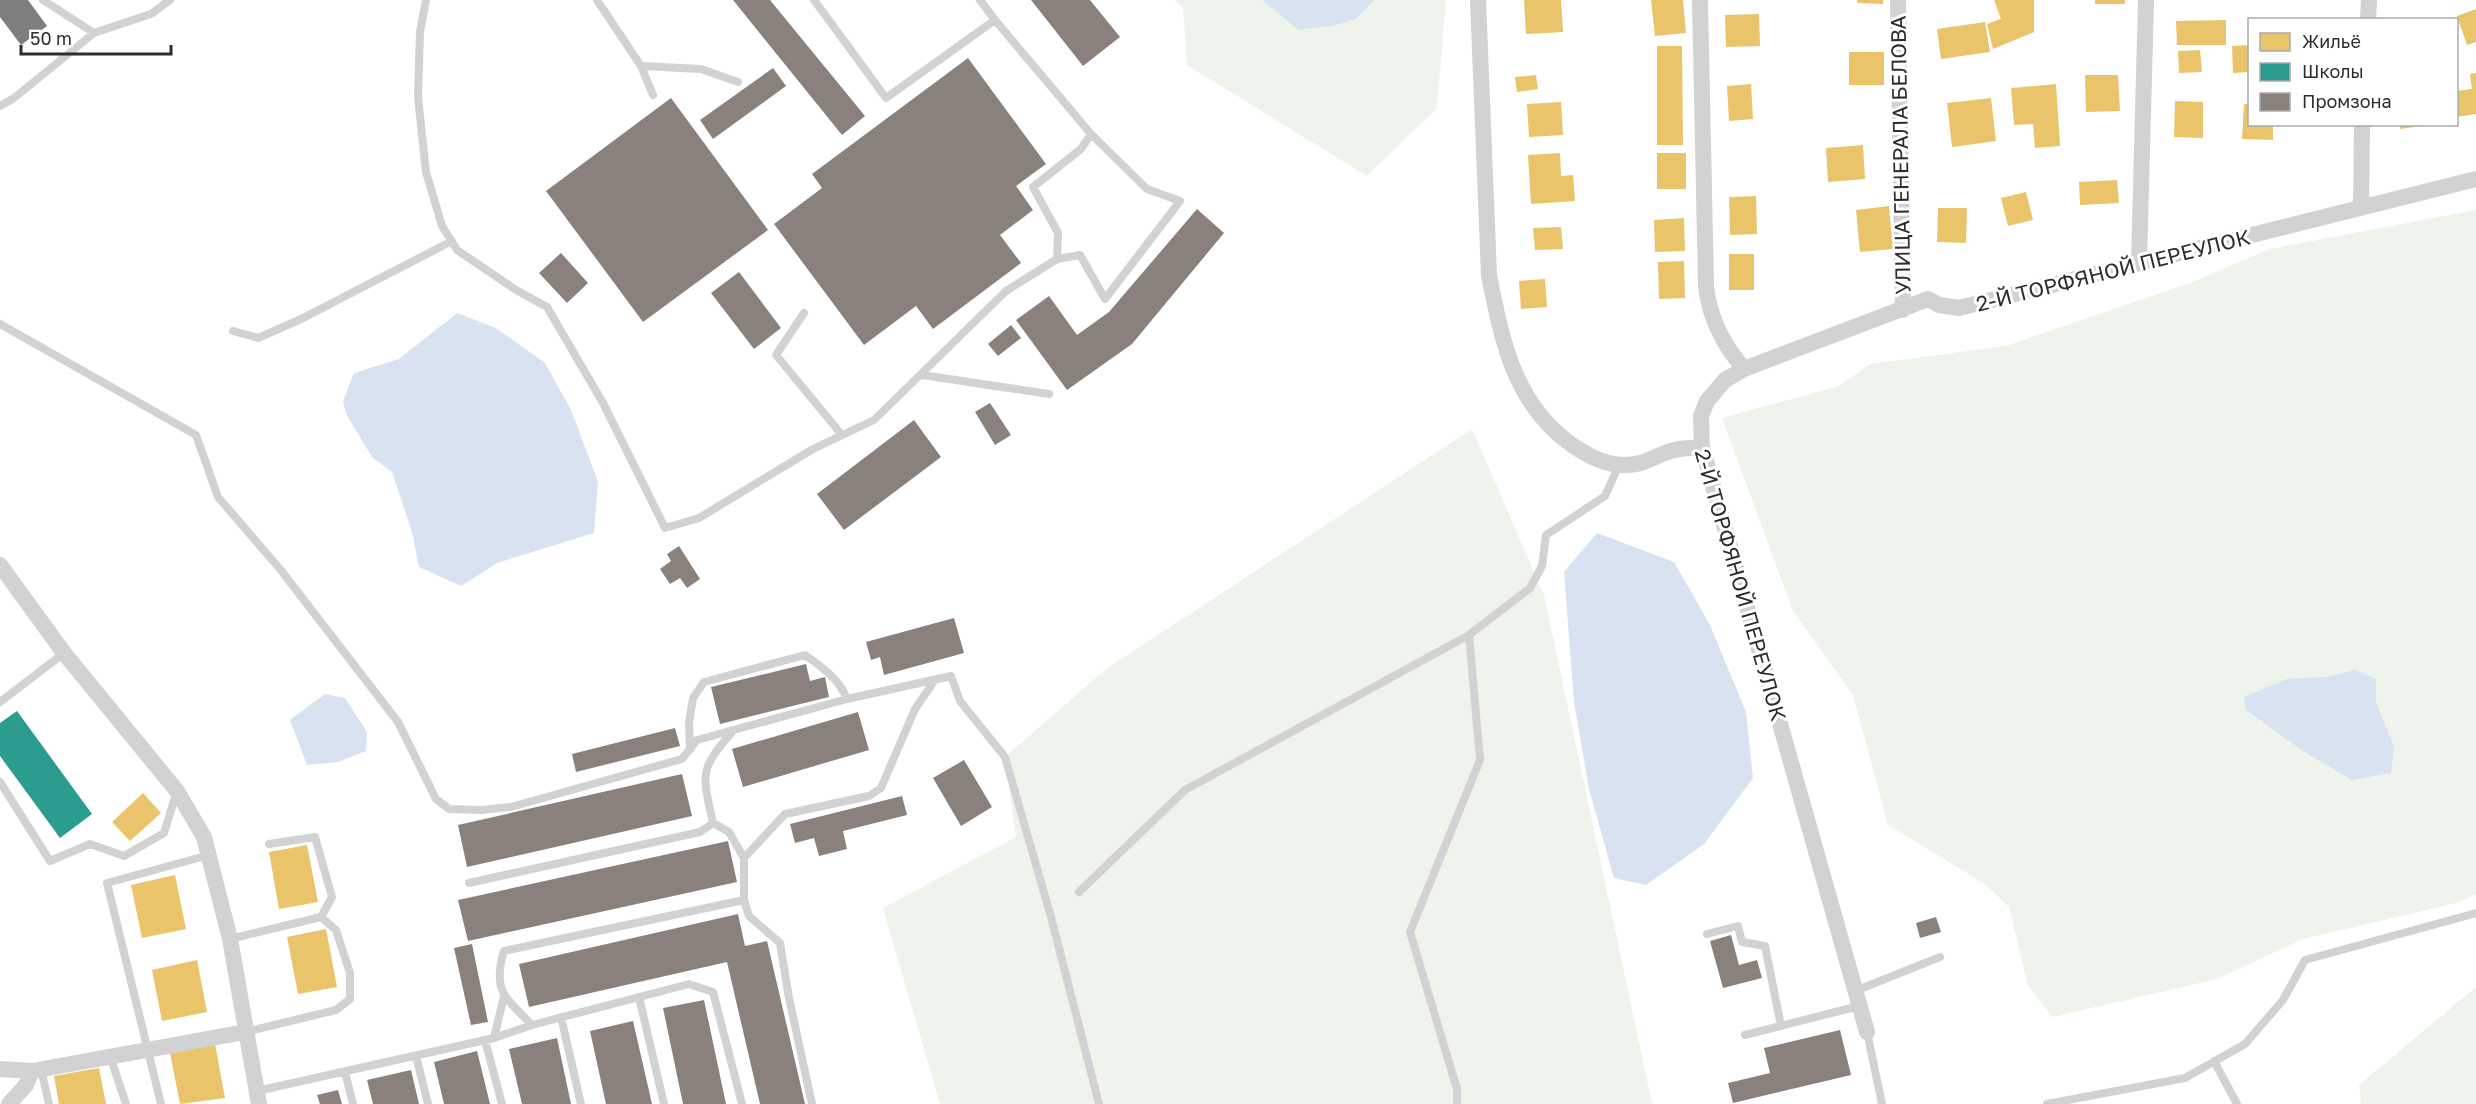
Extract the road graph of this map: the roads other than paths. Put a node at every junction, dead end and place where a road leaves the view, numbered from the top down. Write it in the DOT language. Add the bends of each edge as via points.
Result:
graph roads {
  1 [pos="43,0"];
  2 [pos="170,0"];
  3 [pos="426,0"];
  4 [pos="597,0"];
  5 [pos="814,0"];
  6 [pos="980,0"];
  7 [pos="1478,0"];
  8 [pos="1700,0"];
  9 [pos="1898,0"];
  10 [pos="2146,0"];
  11 [pos="2369,0"];
  12 [pos="2368,18"];
  13 [pos="995,20"];
  14 [pos="94,33"];
  15 [pos="641,66"];
  16 [pos="738,82"];
  17 [pos="653,95"];
  18 [pos="0,106"];
  19 [pos="2362,126"];
  20 [pos="1091,134"];
  21 [pos="2476,179"];
  22 [pos="2361,208"];
  23 [pos="452,241"];
  24 [pos="1058,259"];
  25 [pos="2139,263"];
  26 [pos="1903,310"];
  27 [pos="804,313"];
  28 [pos="0,324"];
  29 [pos="233,331"];
  30 [pos="1744,369"];
  31 [pos="922,375"];
  32 [pos="1049,394"];
  33 [pos="842,435"];
  34 [pos="1702,447"];
  35 [pos="1619,465"];
  36 [pos="0,565"];
  37 [pos="1469,636"];
  38 [pos="64,653"];
  39 [pos="935,680"];
  40 [pos="847,699"];
  41 [pos="0,702"];
  42 [pos="733,730"];
  43 [pos="690,749"];
  44 [pos="0,782"];
  45 [pos="177,791"];
  46 [pos="713,823"];
  47 [pos="269,844"];
  48 [pos="209,855"];
  49 [pos="744,858"];
  50 [pos="469,883"];
  51 [pos="1079,892"];
  52 [pos="744,900"];
  53 [pos="2476,914"];
  54 [pos="321,917"];
  55 [pos="1707,934"];
  56 [pos="230,939"];
  57 [pos="1940,957"];
  58 [pos="504,996"];
  59 [pos="639,997"];
  60 [pos="1857,998"];
  61 [pos="561,1017"];
  62 [pos="532,1025"];
  63 [pos="1781,1026"];
  64 [pos="245,1032"];
  65 [pos="1867,1032"];
  66 [pos="1745,1035"];
  67 [pos="495,1038"];
  68 [pos="484,1040"];
  69 [pos="149,1048"];
  70 [pos="110,1055"];
  71 [pos="416,1056"];
  72 [pos="2214,1061"];
  73 [pos="0,1069"];
  74 [pos="37,1070"];
  75 [pos="345,1072"];
  76 [pos="258,1097"];
  77 [pos="9,1104"];
  78 [pos="48,1104"];
  79 [pos="126,1104"];
  80 [pos="161,1104"];
  81 [pos="353,1104"];
  82 [pos="428,1104"];
  83 [pos="502,1104"];
  84 [pos="581,1104"];
  85 [pos="664,1104"];
  86 [pos="742,1104"];
  87 [pos="812,1104"];
  88 [pos="1099,1104"];
  89 [pos="1457,1104"];
  90 [pos="1882,1104"];
  91 [pos="2047,1104"];
  92 [pos="2237,1104"];
  1 -- 14 [label="lane"];
  2 -- 14 [label="lane" via="152,14"];
  3 -- 23 [label="lane" via="420,32 419,108 426,172 442,225"];
  4 -- 15 [label="lane"];
  5 -- 13 [label="lane" via="885,98"];
  6 -- 13 [label="lane"];
  7 -- 35 [label="street" via="1489,276 1512,365 1529,403 1545,422 1582,452"];
  8 -- 30 [label="street" via="1708,305 1720,337"];
  9 -- 26 [label="street, УЛИЦА ГЕНЕРАЛА БЕЛОВА"];
  10 -- 25 [label="street"];
  11 -- 12 [label="street"];
  13 -- 20 [label="lane"];
  14 -- 18 [label="lane"];
  15 -- 16 [label="lane" via="701,69"];
  15 -- 17 [label="lane"];
  19 -- 22 [label="street"];
  20 -- 24 [label="lane" via="1081,149 1033,187 1058,233"];
  20 -- 24 [label="lane" via="1147,189 1180,201 1106,299 1080,255"];
  21 -- 22 [label="street, 2-Й ТОРФЯНОЙ ПЕРЕУЛОК"];
  22 -- 25 [label="street, 2-Й ТОРФЯНОЙ ПЕРЕУЛОК"];
  23 -- 29 [label="lane" via="258,338"];
  23 -- 33 [label="lane" via="457,250 547,306 603,403 664,528 699,518"];
  24 -- 31 [label="lane" via="1006,291"];
  25 -- 26 [label="street, 2-Й ТОРФЯНОЙ ПЕРЕУЛОК" via="1959,308 1928,299"];
  26 -- 30 [label="street, 2-Й ТОРФЯНОЙ ПЕРЕУЛОК"];
  27 -- 33 [label="lane" via="776,355"];
  28 -- 43 [label="lane" via="196,435 218,496 382,700 398,722 436,799 449,809 511,807 682,759"];
  30 -- 34 [label="street, 2-Й ТОРФЯНОЙ ПЕРЕУЛОК" via="1725,380 1707,401 1701,416"];
  31 -- 32 [label="lane"];
  31 -- 33 [label="lane" via="874,420"];
  34 -- 35 [label="street" via="1674,450 1643,465"];
  34 -- 60 [label="street, 2-Й ТОРФЯНОЙ ПЕРЕУЛОК"];
  35 -- 37 [label="lane" via="1605,496 1546,535 1542,566 1530,588"];
  36 -- 38 [label="street"];
  37 -- 51 [label="lane" via="1185,790"];
  37 -- 89 [label="lane" via="1480,759 1410,932 1457,1089"];
  38 -- 41 [label="lane"];
  38 -- 45 [label="street"];
  39 -- 40 [label="lane"];
  39 -- 49 [label="lane" via="915,709 881,788 868,796 785,813"];
  39 -- 88 [label="lane" via="951,676 960,701 1005,757"];
  40 -- 42 [label="lane"];
  40 -- 43 [label="lane" via="827,671 805,655 726,674 704,682 693,698"];
  42 -- 43 [label="lane" via="697,740"];
  42 -- 46 [label="lane" via="706,766 704,782"];
  44 -- 45 [label="lane" via="50,861 90,844 124,856 164,833"];
  45 -- 48 [label="street" via="204,837"];
  46 -- 49 [label="lane" via="729,832"];
  46 -- 50 [label="lane" via="700,832"];
  47 -- 54 [label="lane" via="315,837 332,897"];
  48 -- 56 [label="street"];
  48 -- 69 [label="lane" via="107,884"];
  49 -- 52 [label="lane"];
  52 -- 58 [label="lane" via="504,951 498,972"];
  52 -- 87 [label="lane" via="749,916 780,943"];
  53 -- 72 [label="lane" via="2305,960 2283,1000 2245,1044"];
  54 -- 56 [label="lane"];
  54 -- 64 [label="lane" via="336,930 350,973 350,999 336,1010"];
  55 -- 63 [label="lane" via="1738,926 1743,942 1765,946"];
  56 -- 64 [label="street"];
  57 -- 60 [label="lane"];
  58 -- 62 [label="lane"];
  58 -- 67 [label="lane"];
  59 -- 61 [label="lane"];
  59 -- 85 [label="lane"];
  59 -- 86 [label="lane" via="689,984 713,992"];
  60 -- 63 [label="lane"];
  60 -- 65 [label="street, 2-Й ТОРФЯНОЙ ПЕРЕУЛОК"];
  61 -- 62 [label="lane"];
  61 -- 84 [label="lane"];
  62 -- 67 [label="lane"];
  63 -- 66 [label="lane"];
  64 -- 69 [label="street"];
  64 -- 76 [label="street"];
  65 -- 90 [label="lane"];
  67 -- 68 [label="lane"];
  68 -- 71 [label="lane"];
  68 -- 83 [label="lane"];
  69 -- 70 [label="street"];
  69 -- 80 [label="lane"];
  70 -- 74 [label="street"];
  70 -- 79 [label="lane"];
  71 -- 75 [label="lane"];
  71 -- 82 [label="lane"];
  72 -- 91 [label="lane" via="2185,1078"];
  72 -- 92 [label="lane"];
  73 -- 74 [label="street"];
  74 -- 77 [label="street"];
  74 -- 78 [label="lane"];
  75 -- 76 [label="lane"];
  75 -- 81 [label="lane"];
}
